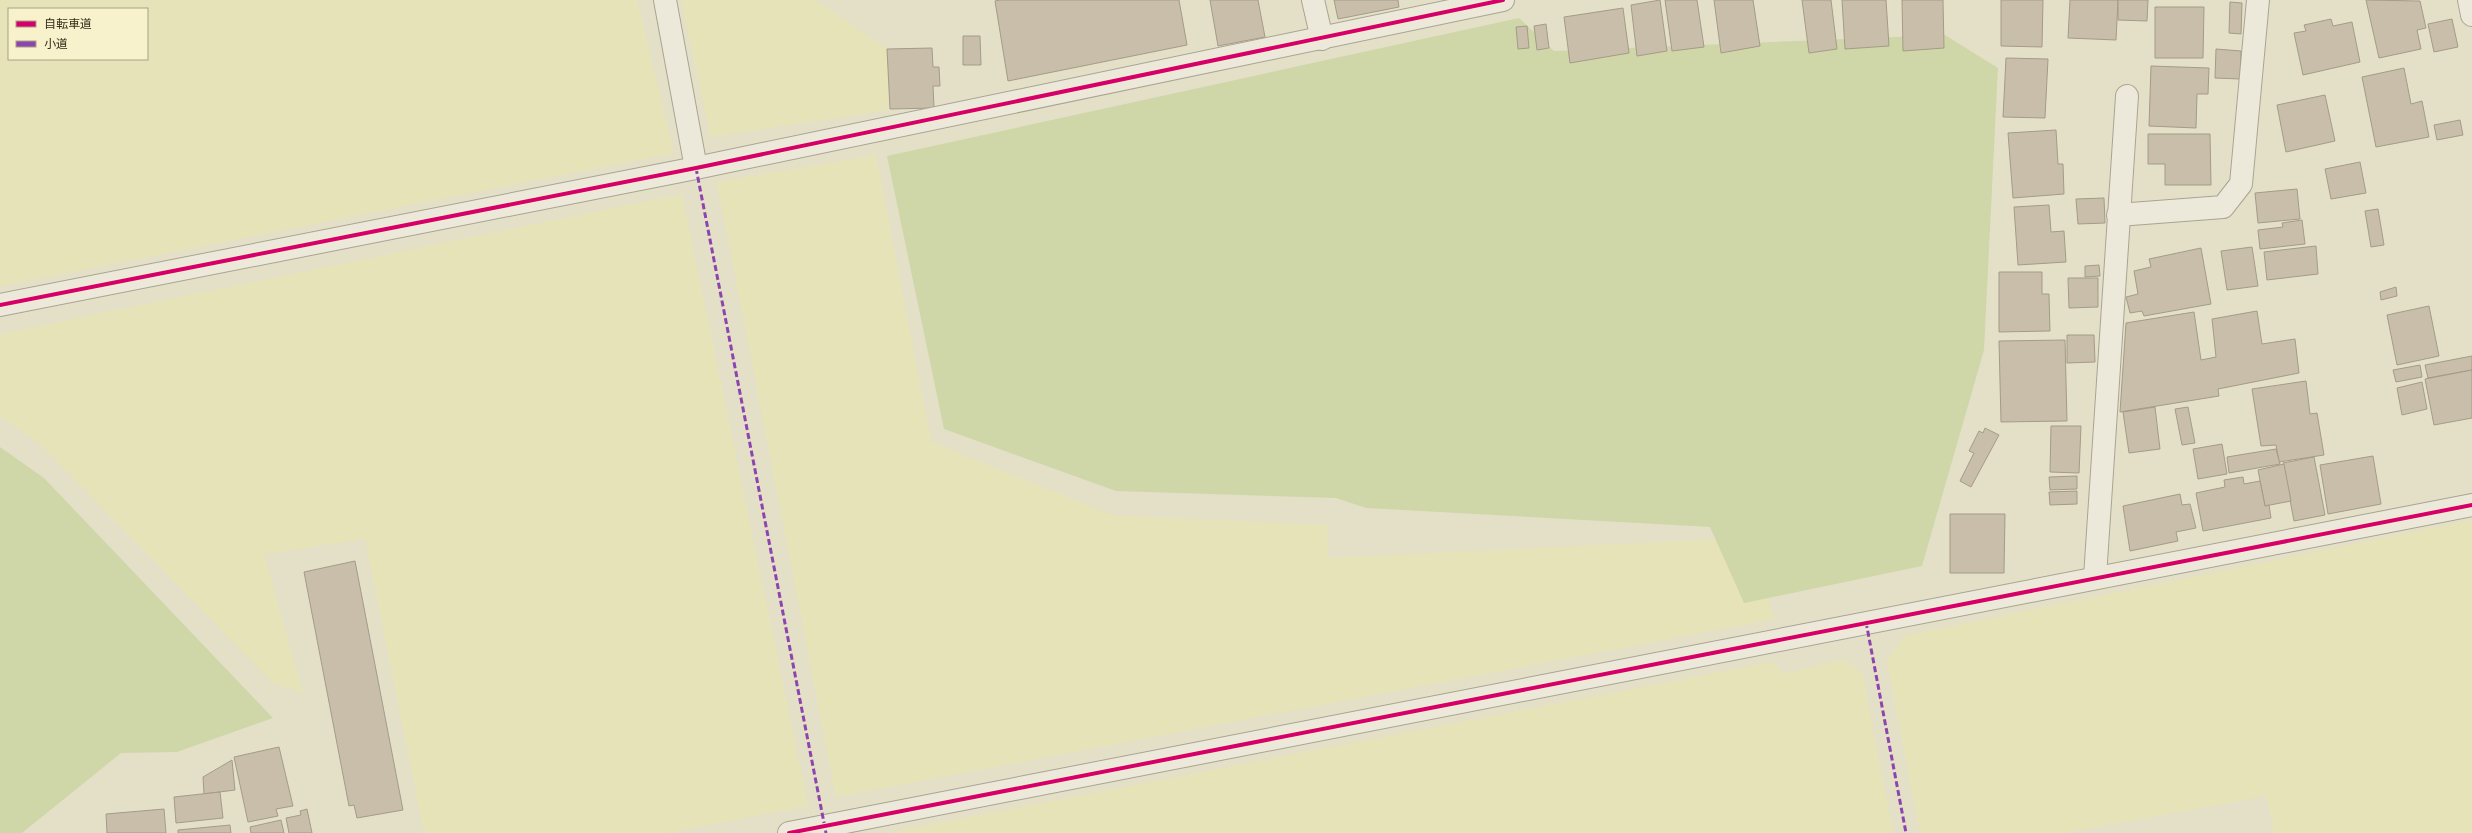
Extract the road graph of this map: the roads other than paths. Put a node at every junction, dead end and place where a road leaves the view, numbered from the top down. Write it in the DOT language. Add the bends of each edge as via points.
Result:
graph roads {
  1 [pos="665,0"];
  2 [pos="1313,0"];
  3 [pos="1503,0"];
  4 [pos="2258,0"];
  5 [pos="2469,0"];
  6 [pos="2472,15"];
  7 [pos="1322,39"];
  8 [pos="2127,96"];
  9 [pos="696,168"];
  10 [pos="2118,215"];
  11 [pos="0,305"];
  12 [pos="2472,505"];
  13 [pos="2095,577"];
  14 [pos="789,833"];
  1 -- 9 [label="street"];
  2 -- 7 [label="street"];
  3 -- 7 [label="street"];
  4 -- 10 [label="street" via="2241,184 2223,207"];
  5 -- 6 [label="street"];
  7 -- 9 [label="street"];
  8 -- 10 [label="street"];
  9 -- 11 [label="street"];
  10 -- 13 [label="street"];
  12 -- 13 [label="street"];
  13 -- 14 [label="street"];
}
